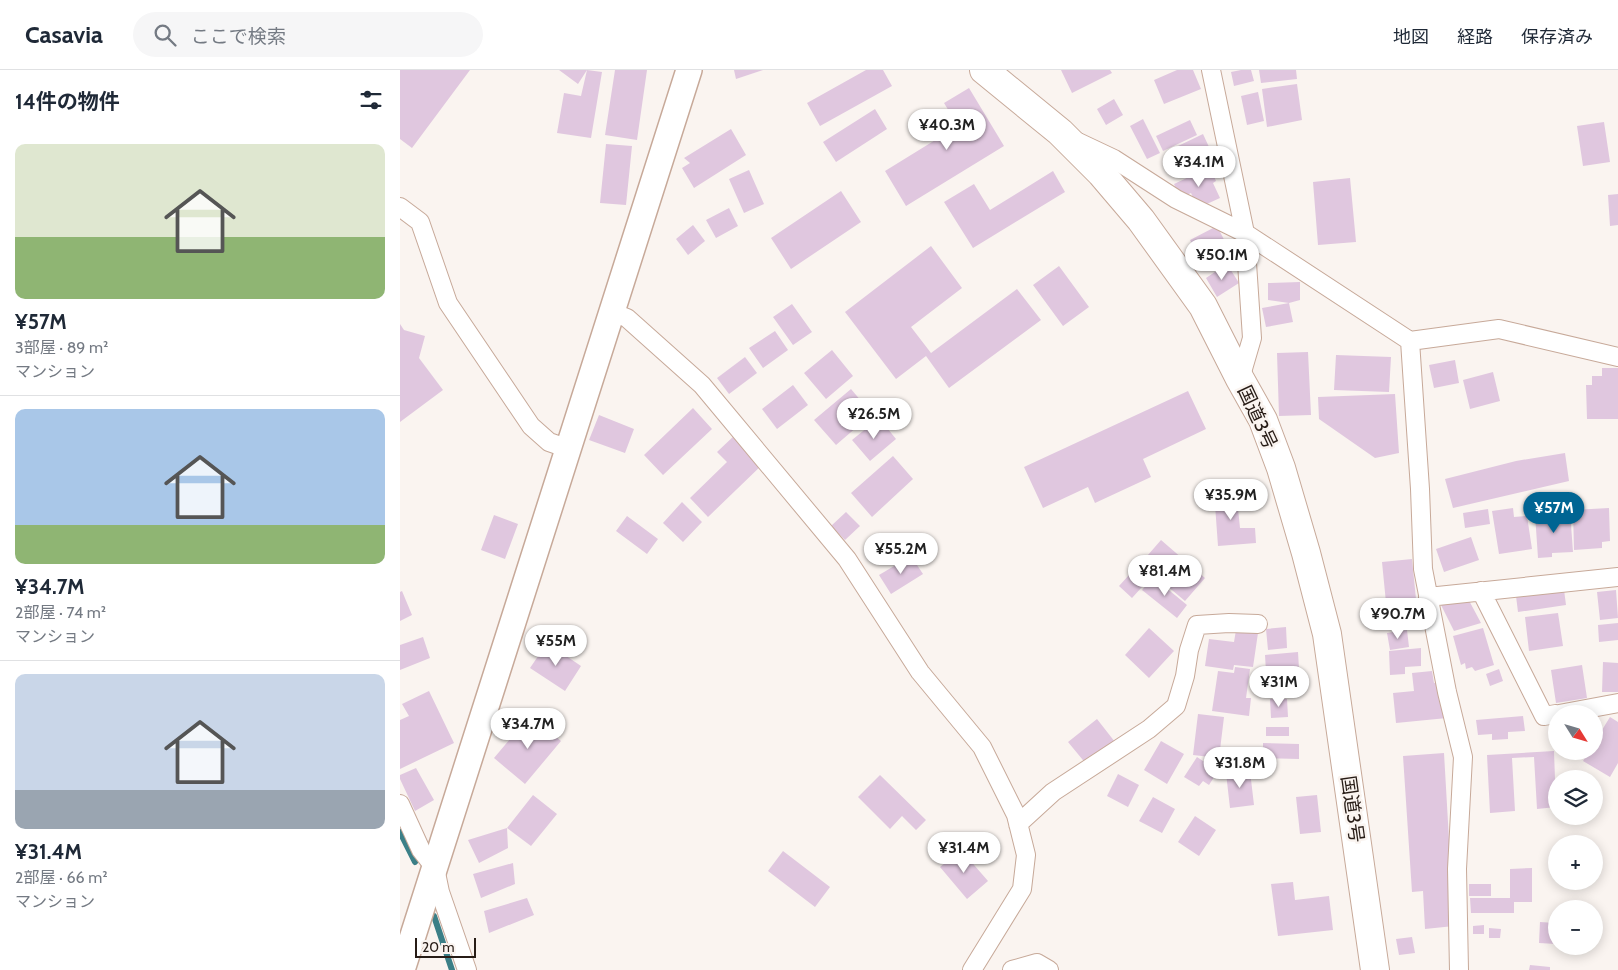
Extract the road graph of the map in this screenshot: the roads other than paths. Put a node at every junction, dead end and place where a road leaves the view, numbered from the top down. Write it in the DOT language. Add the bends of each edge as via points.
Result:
graph roads {
  1 [pos="689,70"];
  2 [pos="984,70"];
  3 [pos="1210,70"];
  4 [pos="1060,132"];
  5 [pos="400,207"];
  6 [pos="1244,233"];
  7 [pos="612,312"];
  8 [pos="1410,341"];
  9 [pos="1618,357"];
  10 [pos="1240,379"];
  11 [pos="569,449"];
  12 [pos="1618,577"];
  13 [pos="1481,592"];
  14 [pos="1428,597"];
  15 [pos="1258,624"];
  16 [pos="1618,703"];
  17 [pos="1603,706"];
  18 [pos="1548,715"];
  19 [pos="400,804"];
  20 [pos="1018,824"];
  21 [pos="435,868"];
  22 [pos="402,970"];
  23 [pos="467,970"];
  24 [pos="972,970"];
  25 [pos="1012,970"];
  26 [pos="1049,970"];
  27 [pos="1375,970"];
  28 [pos="1459,970"];
  1 -- 7 [label="street"];
  2 -- 4 [label="highway, 国道3号"];
  3 -- 6 [label="street"];
  4 -- 6 [label="street" via="1114,160 1176,199"];
  4 -- 10 [label="highway, 国道3号" via="1141,220 1204,306"];
  5 -- 11 [label="street" via="420,222 448,303 532,426 549,442"];
  6 -- 8 [label="street"];
  6 -- 10 [label="street" via="1252,338"];
  7 -- 11 [label="street"];
  7 -- 20 [label="street" via="627,318 702,385 847,560 920,672 982,747"];
  8 -- 9 [label="street" via="1499,329"];
  8 -- 14 [label="street" via="1423,569"];
  10 -- 27 [label="highway, 国道3号" via="1263,420 1281,468 1328,634"];
  11 -- 21 [label="street"];
  12 -- 13 [label="street"];
  13 -- 14 [label="street"];
  13 -- 18 [label="street" via="1544,716"];
  14 -- 28 [label="street" via="1463,758 1457,869"];
  15 -- 20 [label="street" via="1198,625 1176,706 1149,729 1053,792"];
  16 -- 17 [label="street"];
  19 -- 21 [label="street" via="421,850"];
  20 -- 24 [label="street" via="1026,855 1022,889"];
  21 -- 22 [label="street"];
  21 -- 23 [label="street"];
  25 -- 26 [label="street" via="1037,963"];
}
